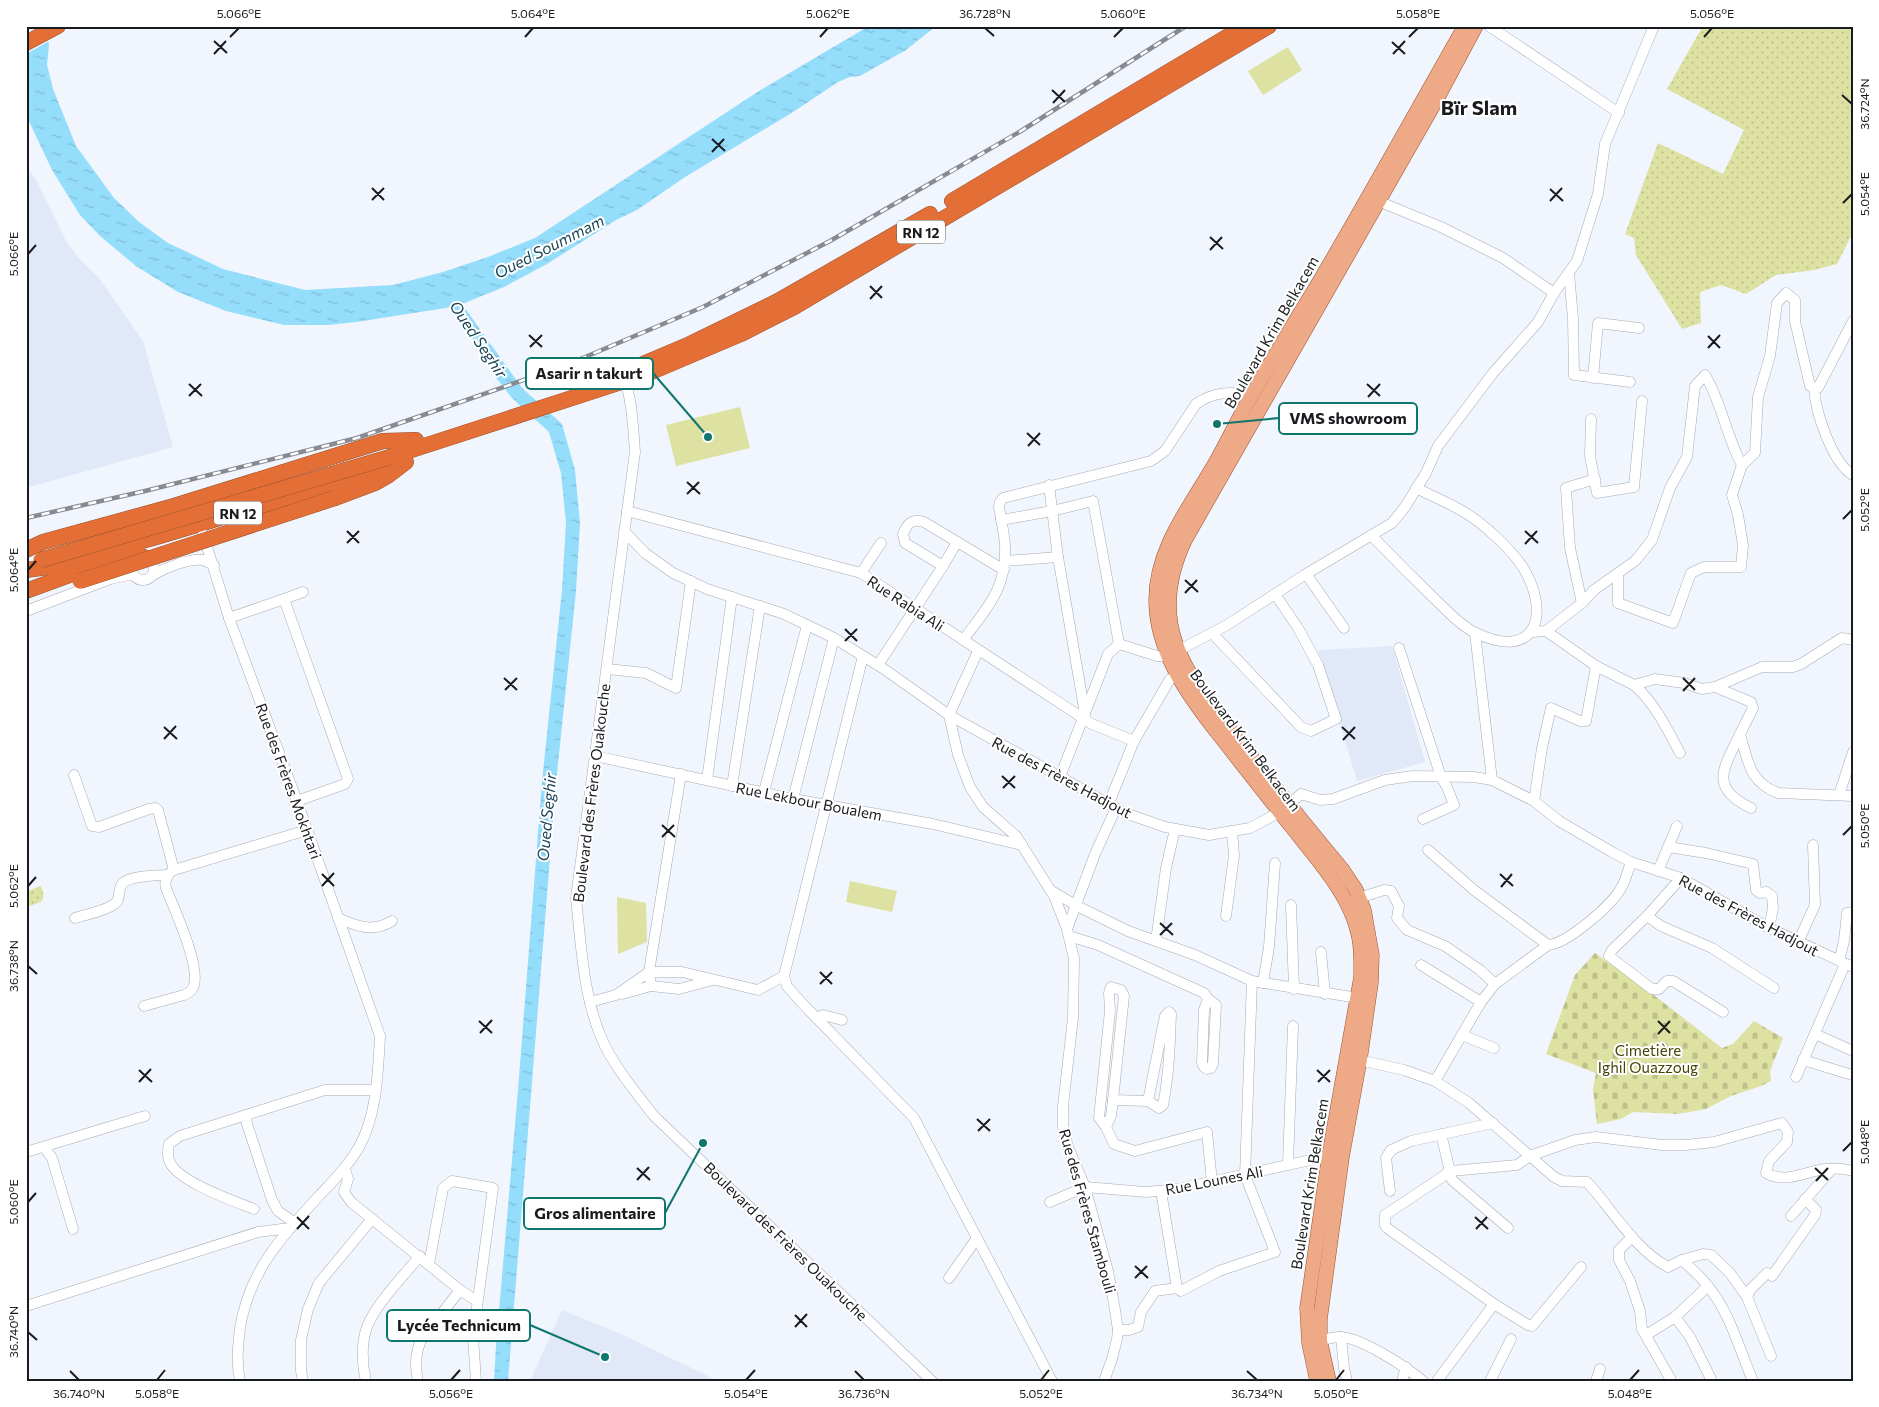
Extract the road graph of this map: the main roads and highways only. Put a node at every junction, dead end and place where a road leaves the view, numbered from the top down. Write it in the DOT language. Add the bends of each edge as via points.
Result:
graph roads {
  1 [pos="58,26"];
  2 [pos="1244,26"];
  3 [pos="1270,26"];
  4 [pos="1465,26"];
  5 [pos="1476,26"];
  6 [pos="26,44"];
  7 [pos="624,376"];
  8 [pos="516,412"];
  9 [pos="444,439"];
  10 [pos="416,440"];
  11 [pos="389,453"];
  12 [pos="191,500"];
  13 [pos="31,538"];
  14 [pos="33,555"];
  15 [pos="147,559"];
  16 [pos="26,566"];
  17 [pos="26,570"];
  18 [pos="26,591"];
  19 [pos="26,600"];
  20 [pos="1173,654"];
  21 [pos="1284,808"];
  22 [pos="1353,1059"];
  23 [pos="1314,1342"];
  24 [pos="1317,1381"];
  25 [pos="1329,1381"];
  1 -- 6 [label="highway"];
  2 -- 7 [label="highway, RN 12" via="836,270"];
  3 -- 7 [label="highway, RN 12" via="794,308 649,373"];
  4 -- 20 [label="main road, Boulevard Krim Belkacem" via="1163,554 1156,600 1159,624"];
  5 -- 20 [label="main road, Boulevard Krim Belkacem" via="1175,561 1168,603 1174,635"];
  7 -- 8 [label="highway, RN 12"];
  8 -- 9 [label="highway, RN 12"];
  8 -- 10 [label="highway, RN 12"];
  9 -- 11 [label="highway, RN 12"];
  9 -- 17 [label="highway, RN 12" via="347,480 48,567"];
  9 -- 19 [label="highway, bridge" via="382,479 335,498"];
  10 -- 11 [label="highway, RN 12"];
  10 -- 12 [label="highway, RN 12" via="383,442"];
  11 -- 14 [label="highway, RN 12, bridge"];
  12 -- 13 [label="highway" via="165,502"];
  12 -- 14 [label="highway, RN 12" via="43,542"];
  14 -- 16 [label="highway, RN 12"];
  15 -- 18 [label="highway" via="137,554 124,555"];
  20 -- 21 [label="main road, Boulevard Krim Belkacem" via="1192,699"];
  21 -- 22 [label="main road, Boulevard Krim Belkacem" via="1350,910 1358,932 1362,953"];
  21 -- 22 [label="main road, Boulevard Krim Belkacem" via="1342,869 1364,910 1372,955 1371,982"];
  22 -- 23 [label="main road, Boulevard Krim Belkacem" via="1307,1308"];
  23 -- 24 [label="main road, Boulevard Krim Belkacem"];
  23 -- 25 [label="main road, Boulevard Krim Belkacem"];
}
